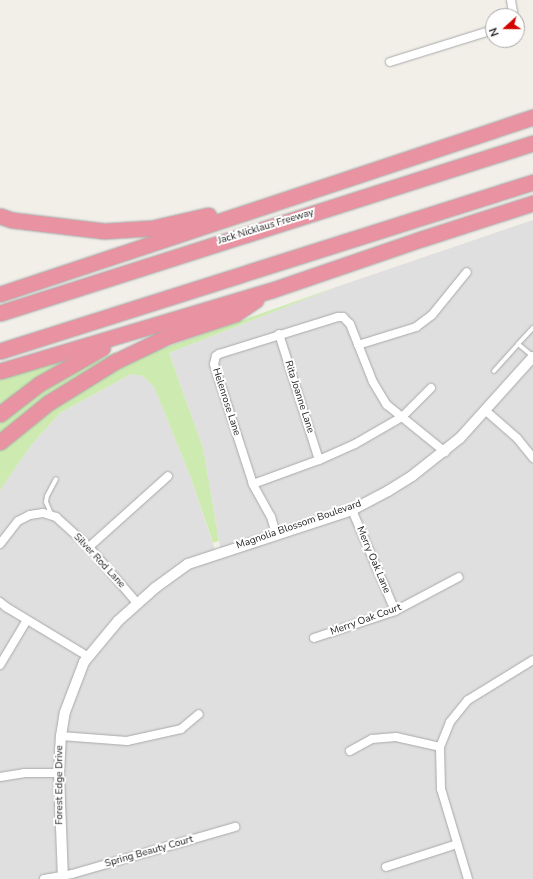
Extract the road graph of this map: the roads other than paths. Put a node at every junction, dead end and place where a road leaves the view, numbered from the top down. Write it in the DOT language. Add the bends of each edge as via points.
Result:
graph roads {
  1 [pos="485,32"];
  2 [pos="390,62"];
  3 [pos="533,117"];
  4 [pos="533,143"];
  5 [pos="397,162"];
  6 [pos="533,182"];
  7 [pos="533,203"];
  8 [pos="0,216"];
  9 [pos="467,272"];
  10 [pos="272,290"];
  11 [pos="0,294"];
  12 [pos="0,313"];
  13 [pos="154,325"];
  14 [pos="533,328"];
  15 [pos="279,334"];
  16 [pos="518,344"];
  17 [pos="358,345"];
  18 [pos="0,351"];
  19 [pos="533,356"];
  20 [pos="0,371"];
  21 [pos="494,371"];
  22 [pos="431,388"];
  23 [pos="486,411"];
  24 [pos="0,414"];
  25 [pos="402,416"];
  26 [pos="0,442"];
  27 [pos="444,452"];
  28 [pos="533,458"];
  29 [pos="319,460"];
  30 [pos="168,476"];
  31 [pos="56,479"];
  32 [pos="253,484"];
  33 [pos="352,510"];
  34 [pos="52,516"];
  35 [pos="276,534"];
  36 [pos="0,544"];
  37 [pos="89,547"];
  38 [pos="225,550"];
  39 [pos="459,577"];
  40 [pos="0,602"];
  41 [pos="138,603"];
  42 [pos="395,611"];
  43 [pos="28,620"];
  44 [pos="314,638"];
  45 [pos="89,657"];
  46 [pos="533,660"];
  47 [pos="0,665"];
  48 [pos="199,714"];
  49 [pos="61,736"];
  50 [pos="440,747"];
  51 [pos="350,750"];
  52 [pos="59,773"];
  53 [pos="0,777"];
  54 [pos="235,827"];
  55 [pos="457,844"];
  56 [pos="386,867"];
  57 [pos="63,878"];
  58 [pos="44,879"];
  59 [pos="468,879"];
  1 -- 2 [label="street"];
  3 -- 5 [label="highway"];
  4 -- 12 [label="highway, Jack Nicklaus Freeway"];
  5 -- 8 [label="highway" via="202,217 152,228 104,231 12,220"];
  5 -- 11 [label="highway"];
  6 -- 18 [label="highway"];
  7 -- 10 [label="highway"];
  9 -- 17 [label="street" via="432,315 416,327"];
  10 -- 13 [label="highway"];
  10 -- 26 [label="highway" via="234,314 166,337 116,361 48,403"];
  13 -- 20 [label="highway"];
  13 -- 24 [label="highway" via="91,353 39,384"];
  14 -- 16 [label="lane"];
  15 -- 17 [label="street, Helenrose Lane" via="338,316 350,324"];
  15 -- 29 [label="street, Rita Joanne Lane"];
  15 -- 32 [label="street, Helenrose Lane" via="219,354 214,360"];
  16 -- 19 [label="lane"];
  16 -- 21 [label="lane"];
  17 -- 25 [label="street" via="372,382 387,405"];
  19 -- 23 [label="street, Magnolia Blossom Boulevard"];
  22 -- 25 [label="street"];
  23 -- 27 [label="street, Magnolia Blossom Boulevard"];
  23 -- 28 [label="street" via="517,438"];
  25 -- 27 [label="street"];
  25 -- 29 [label="street" via="355,444"];
  27 -- 33 [label="street, Magnolia Blossom Boulevard" via="412,476"];
  29 -- 32 [label="street"];
  30 -- 37 [label="street"];
  31 -- 34 [label="lane" via="46,502"];
  32 -- 35 [label="street, Helenrose Lane" via="271,517"];
  33 -- 35 [label="street, Magnolia Blossom Boulevard"];
  33 -- 42 [label="street, Merry Oak Lane"];
  34 -- 36 [label="street" via="43,513 30,515 18,521"];
  34 -- 37 [label="street, Silver Rod Lane"];
  35 -- 38 [label="street, Magnolia Blossom Boulevard"];
  37 -- 41 [label="street, Silver Rod Lane"];
  38 -- 41 [label="street, Forest Edge Drive" via="188,564"];
  39 -- 42 [label="street, Merry Oak Court"];
  40 -- 43 [label="street"];
  41 -- 45 [label="street, Forest Edge Drive" via="118,620"];
  42 -- 44 [label="street, Merry Oak Court"];
  43 -- 45 [label="street"];
  43 -- 47 [label="street"];
  45 -- 49 [label="street, Forest Edge Drive" via="84,662 67,704"];
  46 -- 50 [label="street" via="468,700 450,722"];
  48 -- 49 [label="street" via="181,728 126,741"];
  49 -- 52 [label="street, Forest Edge Drive"];
  50 -- 51 [label="street" via="396,737 372,739"];
  50 -- 55 [label="street" via="441,789"];
  52 -- 53 [label="street" via="24,773"];
  52 -- 57 [label="street, Forest Edge Drive"];
  54 -- 57 [label="street, Spring Beauty Court"];
  55 -- 56 [label="street"];
  55 -- 59 [label="street"];
  57 -- 58 [label="street, Spring Beauty Court"];
}
